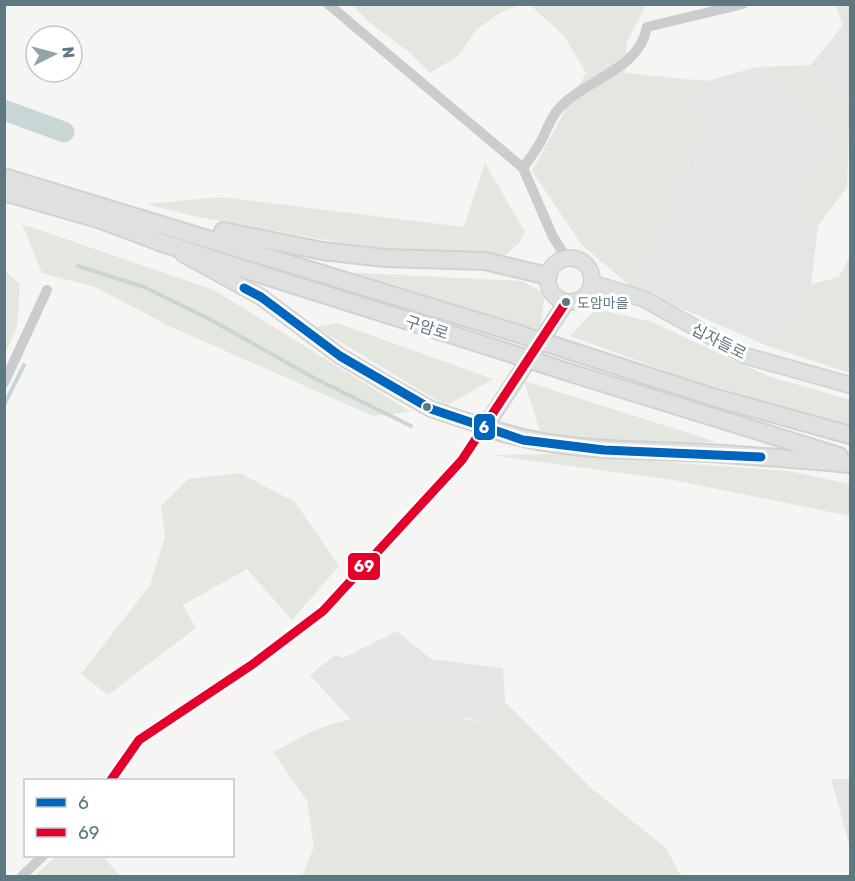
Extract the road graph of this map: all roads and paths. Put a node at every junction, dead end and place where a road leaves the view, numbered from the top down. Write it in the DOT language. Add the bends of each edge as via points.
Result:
graph roads {
  1 [pos="327,4"];
  2 [pos="743,4"];
  3 [pos="523,168"];
  4 [pos="4,177"];
  5 [pos="4,192"];
  6 [pos="83,199"];
  7 [pos="162,243"];
  8 [pos="566,257"];
  9 [pos="548,276"];
  10 [pos="592,284"];
  11 [pos="47,290"];
  12 [pos="566,302"];
  13 [pos="4,383"];
  14 [pos="850,385"];
  15 [pos="485,427"];
  16 [pos="850,435"];
  17 [pos="850,462"];
  18 [pos="112,779"];
  19 [pos="42,857"];
  20 [pos="21,876"];
  1 -- 3 [label="street"];
  2 -- 3 [label="street" via="647,27 645,42 632,59 585,86 556,112"];
  3 -- 8 [label="street" via="553,237"];
  4 -- 6 [label="main road, 구암로"];
  5 -- 7 [label="main road, 구암로" via="101,220"];
  6 -- 9 [label="main road" via="244,237 386,258 485,261"];
  6 -- 16 [label="main road, 구암로, bridge" via="713,397"];
  7 -- 15 [label="street" via="261,297 340,356 431,409"];
  7 -- 17 [label="main road, 구암로, bridge"];
  8 -- 9 [label="street" via="554,264"];
  8 -- 10 [label="street" via="586,264"];
  9 -- 12 [label="street" via="554,295"];
  10 -- 12 [label="street" via="580,300"];
  10 -- 14 [label="street, 십자들로" via="644,299 746,356"];
  11 -- 13 [label="street"];
  12 -- 15 [label="street"];
  15 -- 17 [label="main road" via="523,440 604,450"];
  15 -- 18 [label="street" via="462,460 323,611 234,678 139,740"];
  19 -- 20 [label="street"];
}
